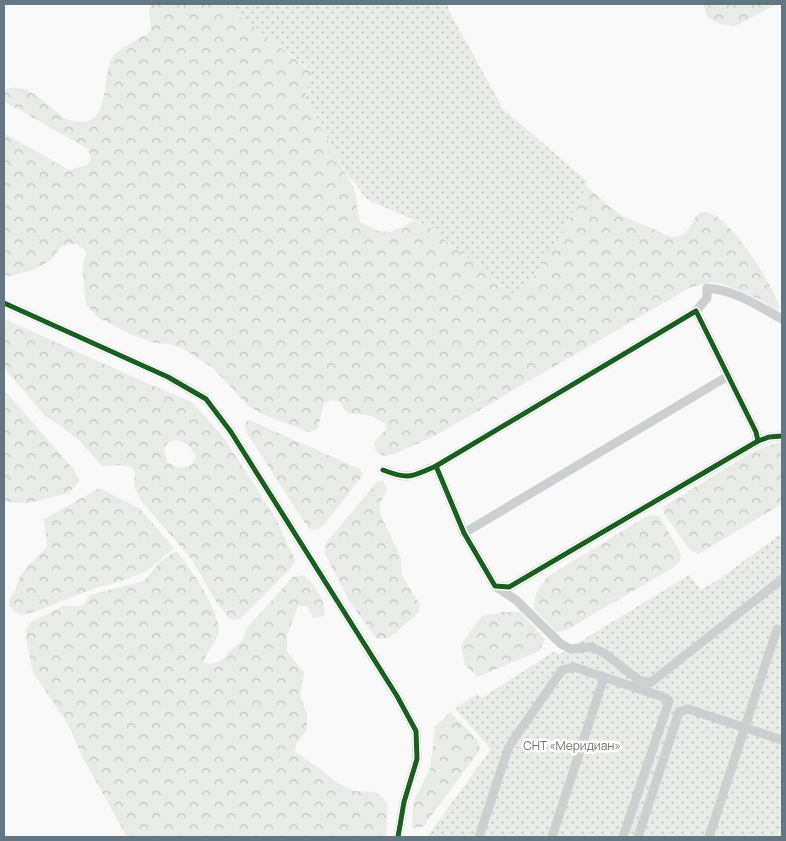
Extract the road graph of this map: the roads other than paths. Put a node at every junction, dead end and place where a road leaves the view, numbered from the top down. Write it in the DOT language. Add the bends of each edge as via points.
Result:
graph roads {
  1 [pos="4,303"];
  2 [pos="696,311"];
  3 [pos="782,319"];
  4 [pos="728,376"];
  5 [pos="782,436"];
  6 [pos="758,440"];
  7 [pos="436,466"];
  8 [pos="383,470"];
  9 [pos="464,533"];
  10 [pos="782,579"];
  11 [pos="495,586"];
  12 [pos="777,629"];
  13 [pos="604,677"];
  14 [pos="745,728"];
  15 [pos="782,740"];
  16 [pos="398,837"];
  17 [pos="479,837"];
  18 [pos="552,837"];
  19 [pos="623,837"];
  20 [pos="638,837"];
  21 [pos="709,837"];
  1 -- 16 [label="street" via="168,377 206,399 226,425 416,731 417,759"];
  2 -- 3 [label="street" via="707,298 707,288 722,289"];
  2 -- 4 [label="street"];
  2 -- 7 [label="street"];
  4 -- 6 [label="street"];
  4 -- 9 [label="street"];
  5 -- 6 [label="street"];
  6 -- 11 [label="street" via="509,587"];
  7 -- 8 [label="street" via="411,477"];
  7 -- 9 [label="street"];
  9 -- 11 [label="street"];
  10 -- 11 [label="street" via="650,683 639,680 591,647 571,649 561,644 516,600"];
  12 -- 14 [label="street"];
  13 -- 17 [label="street" via="574,667 562,670 508,749"];
  13 -- 18 [label="street"];
  13 -- 19 [label="street" via="669,701"];
  14 -- 15 [label="street"];
  14 -- 20 [label="street" via="688,709 679,712"];
  14 -- 21 [label="street"];
}
